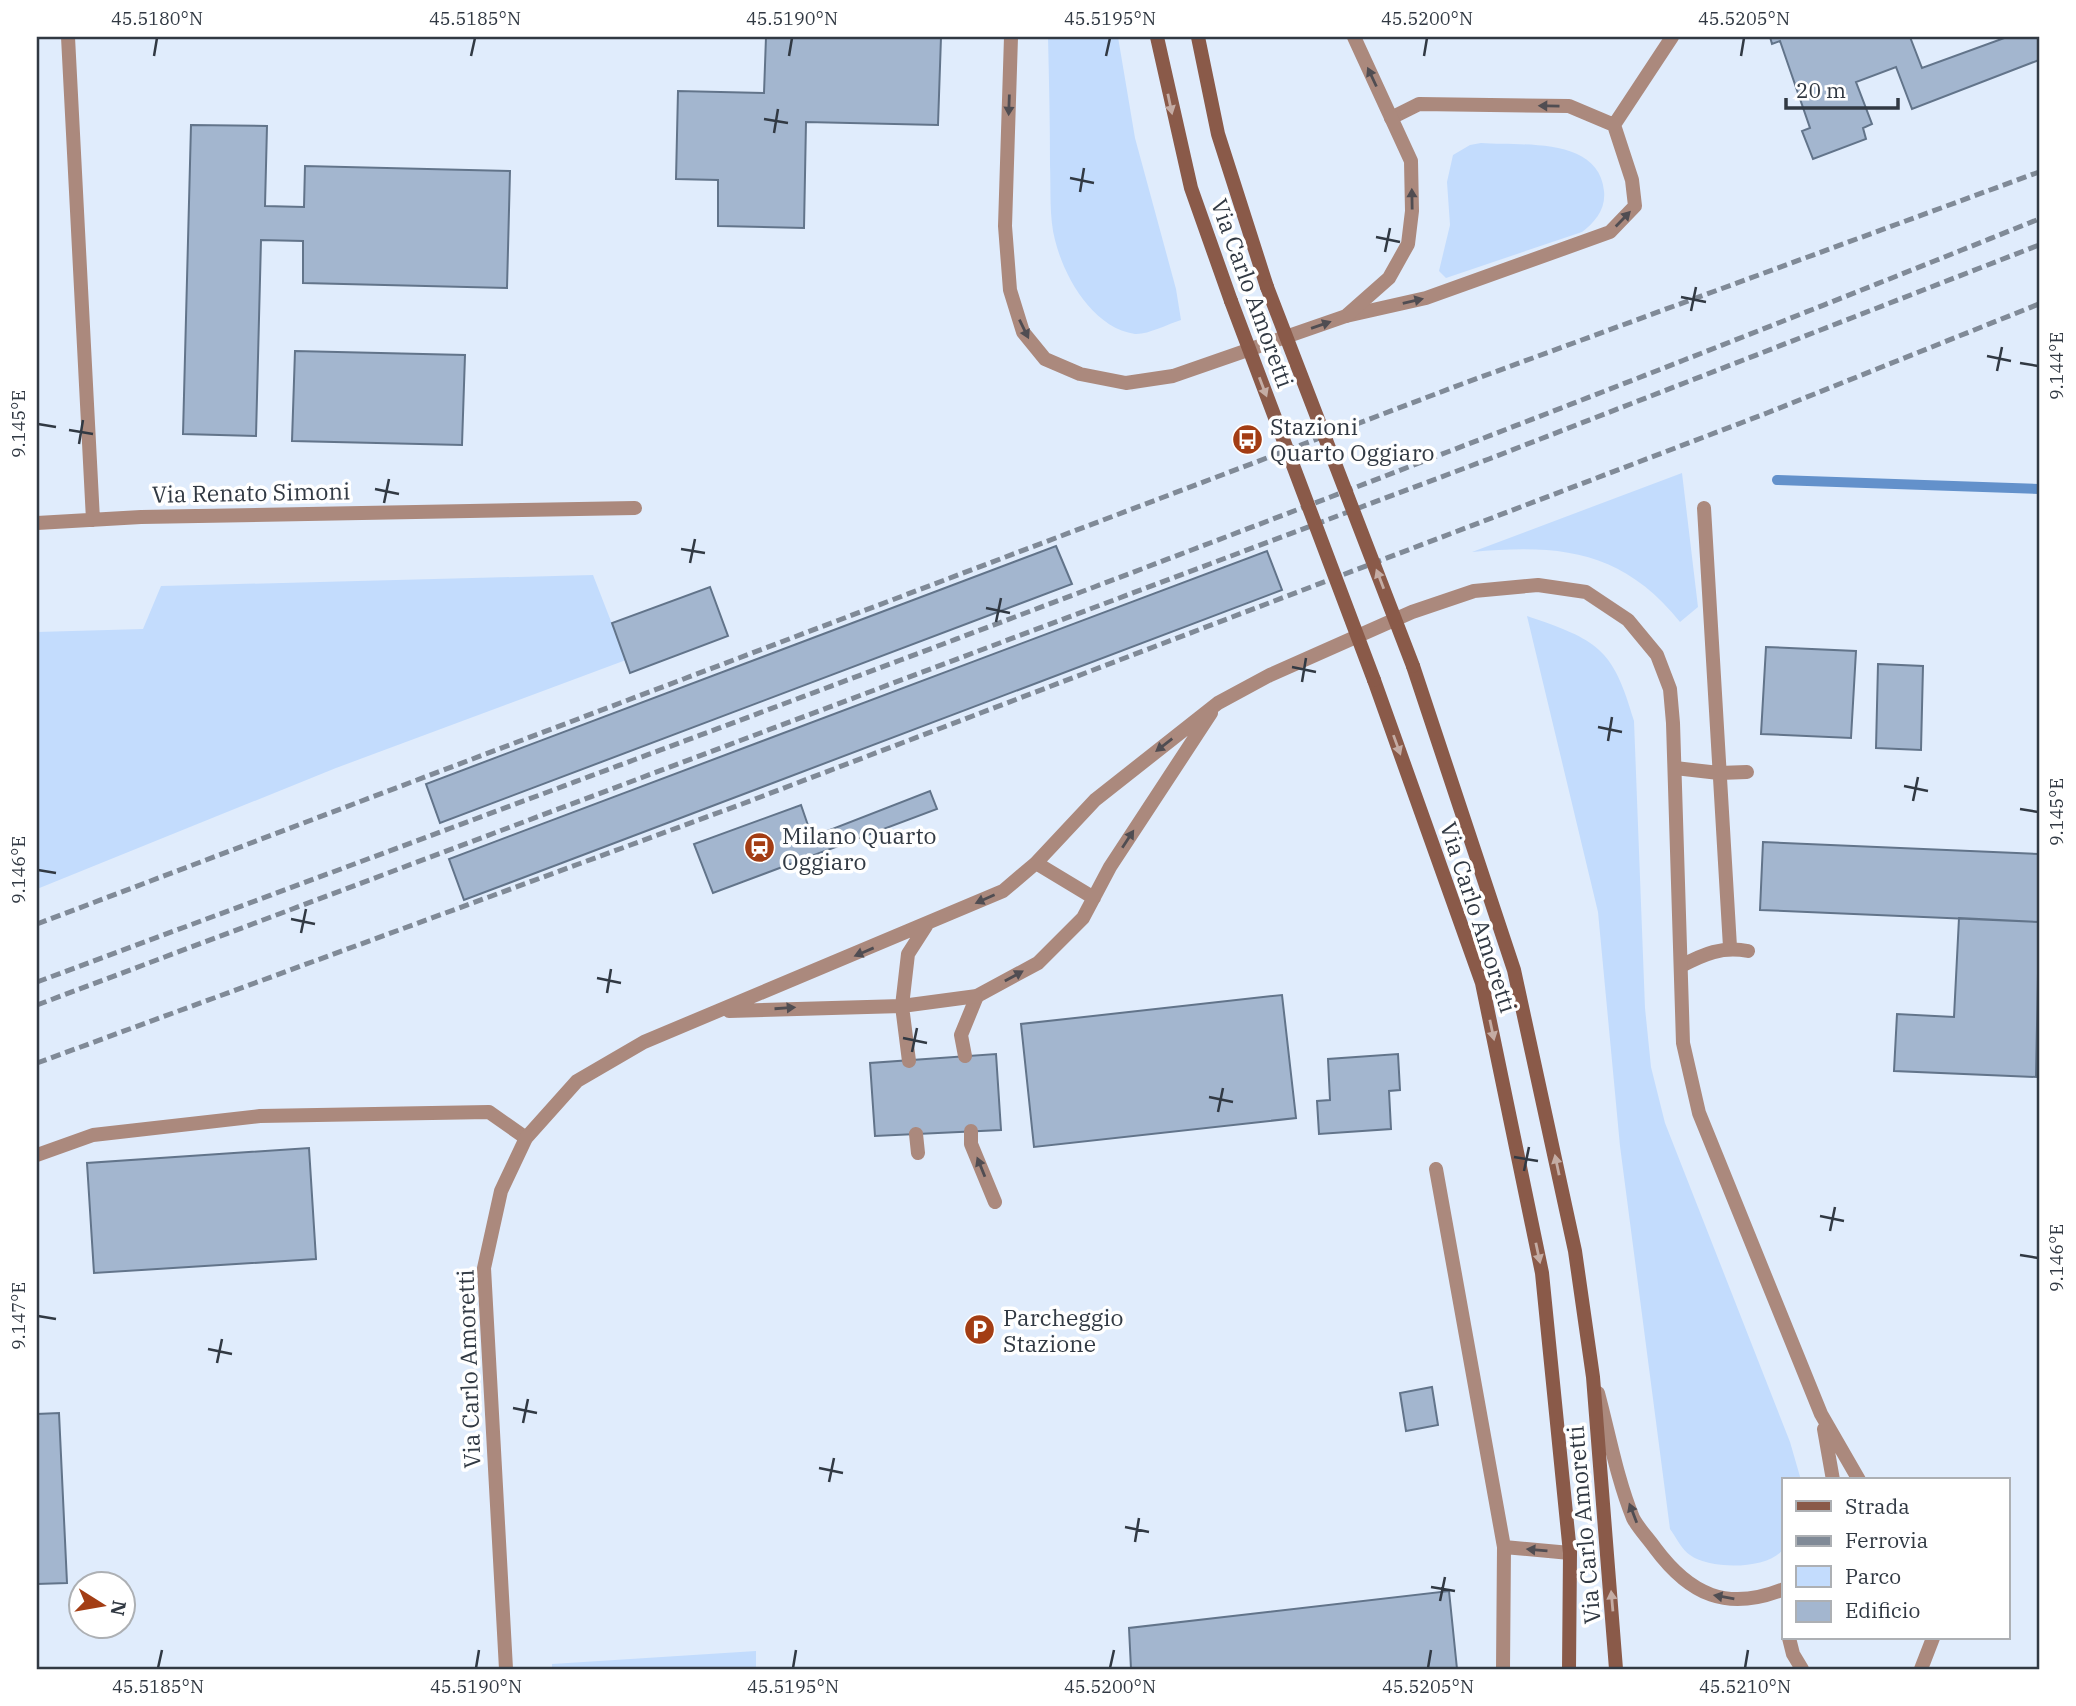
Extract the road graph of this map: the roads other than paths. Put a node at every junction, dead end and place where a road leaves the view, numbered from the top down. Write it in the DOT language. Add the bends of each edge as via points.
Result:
graph roads {
  1 [pos="68,37"];
  2 [pos="1011,37"];
  3 [pos="1157,37"];
  4 [pos="1198,37"];
  5 [pos="1354,37"];
  6 [pos="1672,37"];
  7 [pos="1391,118"];
  8 [pos="1614,125"];
  9 [pos="1346,317"];
  10 [pos="635,508"];
  11 [pos="1704,508"];
  12 [pos="93,520"];
  13 [pos="37,523"];
  14 [pos="1218,703"];
  15 [pos="1675,768"];
  16 [pos="1747,772"];
  17 [pos="1719,773"];
  18 [pos="1036,863"];
  19 [pos="1094,898"];
  20 [pos="927,925"];
  21 [pos="1730,947"];
  22 [pos="1748,951"];
  23 [pos="1681,966"];
  24 [pos="977,996"];
  25 [pos="902,1006"];
  26 [pos="717,1012"];
  27 [pos="965,1056"];
  28 [pos="909,1060"];
  29 [pos="971,1131"];
  30 [pos="916,1134"];
  31 [pos="526,1138"];
  32 [pos="918,1153"];
  33 [pos="37,1155"];
  34 [pos="1436,1169"];
  35 [pos="995,1202"];
  36 [pos="1593,1377"];
  37 [pos="1821,1414"];
  38 [pos="1833,1478"];
  39 [pos="1858,1478"];
  40 [pos="1504,1547"];
  41 [pos="1570,1553"];
  42 [pos="1782,1590"];
  43 [pos="1789,1640"];
  44 [pos="1932,1640"];
  45 [pos="506,1669"];
  46 [pos="1503,1669"];
  47 [pos="1569,1669"];
  48 [pos="1616,1669"];
  49 [pos="1802,1669"];
  50 [pos="1921,1669"];
  1 -- 12 [label="street"];
  2 -- 9 [label="street, one-way" via="1005,226 1010,290 1023,332 1045,359 1080,374 1126,383 1173,376"];
  3 -- 41 [label="street, Via Carlo Amoretti, one-way, bridge" via="1191,188 1482,983 1542,1273"];
  36 -- 4 [label="street, Via Carlo Amoretti, one-way, bridge" via="1575,1251 1514,970 1413,666 1267,287 1219,134"];
  7 -- 5 [label="street, one-way"];
  6 -- 8 [label="street"];
  8 -- 7 [label="street, one-way" via="1569,106 1419,104"];
  9 -- 7 [label="street, one-way" via="1389,278 1408,244 1411,161"];
  9 -- 8 [label="street, one-way" via="1426,298 1610,232 1635,206 1632,180"];
  10 -- 12 [label="street, Via Renato Simoni"];
  11 -- 17 [label="street"];
  12 -- 13 [label="street, Via Renato Simoni"];
  14 -- 15 [label="street, Via Carlo Amoretti" via="1412,612 1474,591 1538,585 1586,592 1628,620 1657,655 1670,689"];
  14 -- 18 [label="street, Via Carlo Amoretti, one-way" via="1095,800"];
  19 -- 14 [label="street, Via Carlo Amoretti, one-way"];
  15 -- 17 [label="street"];
  15 -- 23 [label="street, Via Carlo Amoretti"];
  16 -- 17 [label="street"];
  17 -- 21 [label="street"];
  18 -- 19 [label="street"];
  18 -- 20 [label="street, Via Carlo Amoretti, one-way" via="1003,891"];
  24 -- 19 [label="street, Via Carlo Amoretti, one-way" via="1038,963 1083,918"];
  20 -- 25 [label="street" via="908,954"];
  20 -- 26 [label="street, Via Carlo Amoretti, one-way"];
  21 -- 22 [label="street"];
  21 -- 23 [label="street"];
  23 -- 37 [label="street, Via Carlo Amoretti" via="1683,1043 1699,1113"];
  24 -- 25 [label="street, Via Carlo Amoretti"];
  24 -- 27 [label="street" via="961,1035"];
  26 -- 25 [label="street, Via Carlo Amoretti, one-way"];
  25 -- 28 [label="street"];
  26 -- 31 [label="street, Via Carlo Amoretti" via="644,1042 577,1081"];
  35 -- 29 [label="street, one-way" via="971,1144"];
  30 -- 32 [label="street"];
  31 -- 33 [label="street" via="489,1112 260,1116 93,1135"];
  31 -- 45 [label="street, Via Carlo Amoretti" via="501,1191 484,1268"];
  34 -- 40 [label="street"];
  42 -- 36 [label="street, Via Carlo Amoretti, one-way" via="1757,1600 1722,1598 1692,1588 1671,1569 1633,1519"];
  48 -- 36 [label="street, Via Carlo Amoretti, one-way"];
  37 -- 38 [label="street, Via Carlo Amoretti"];
  37 -- 39 [label="street, Via Carlo Amoretti"];
  41 -- 40 [label="street, Via Carlo Amoretti, one-way"];
  40 -- 46 [label="street"];
  41 -- 47 [label="street, Via Carlo Amoretti"];
  43 -- 49 [label="street"];
  44 -- 50 [label="street"];
}
